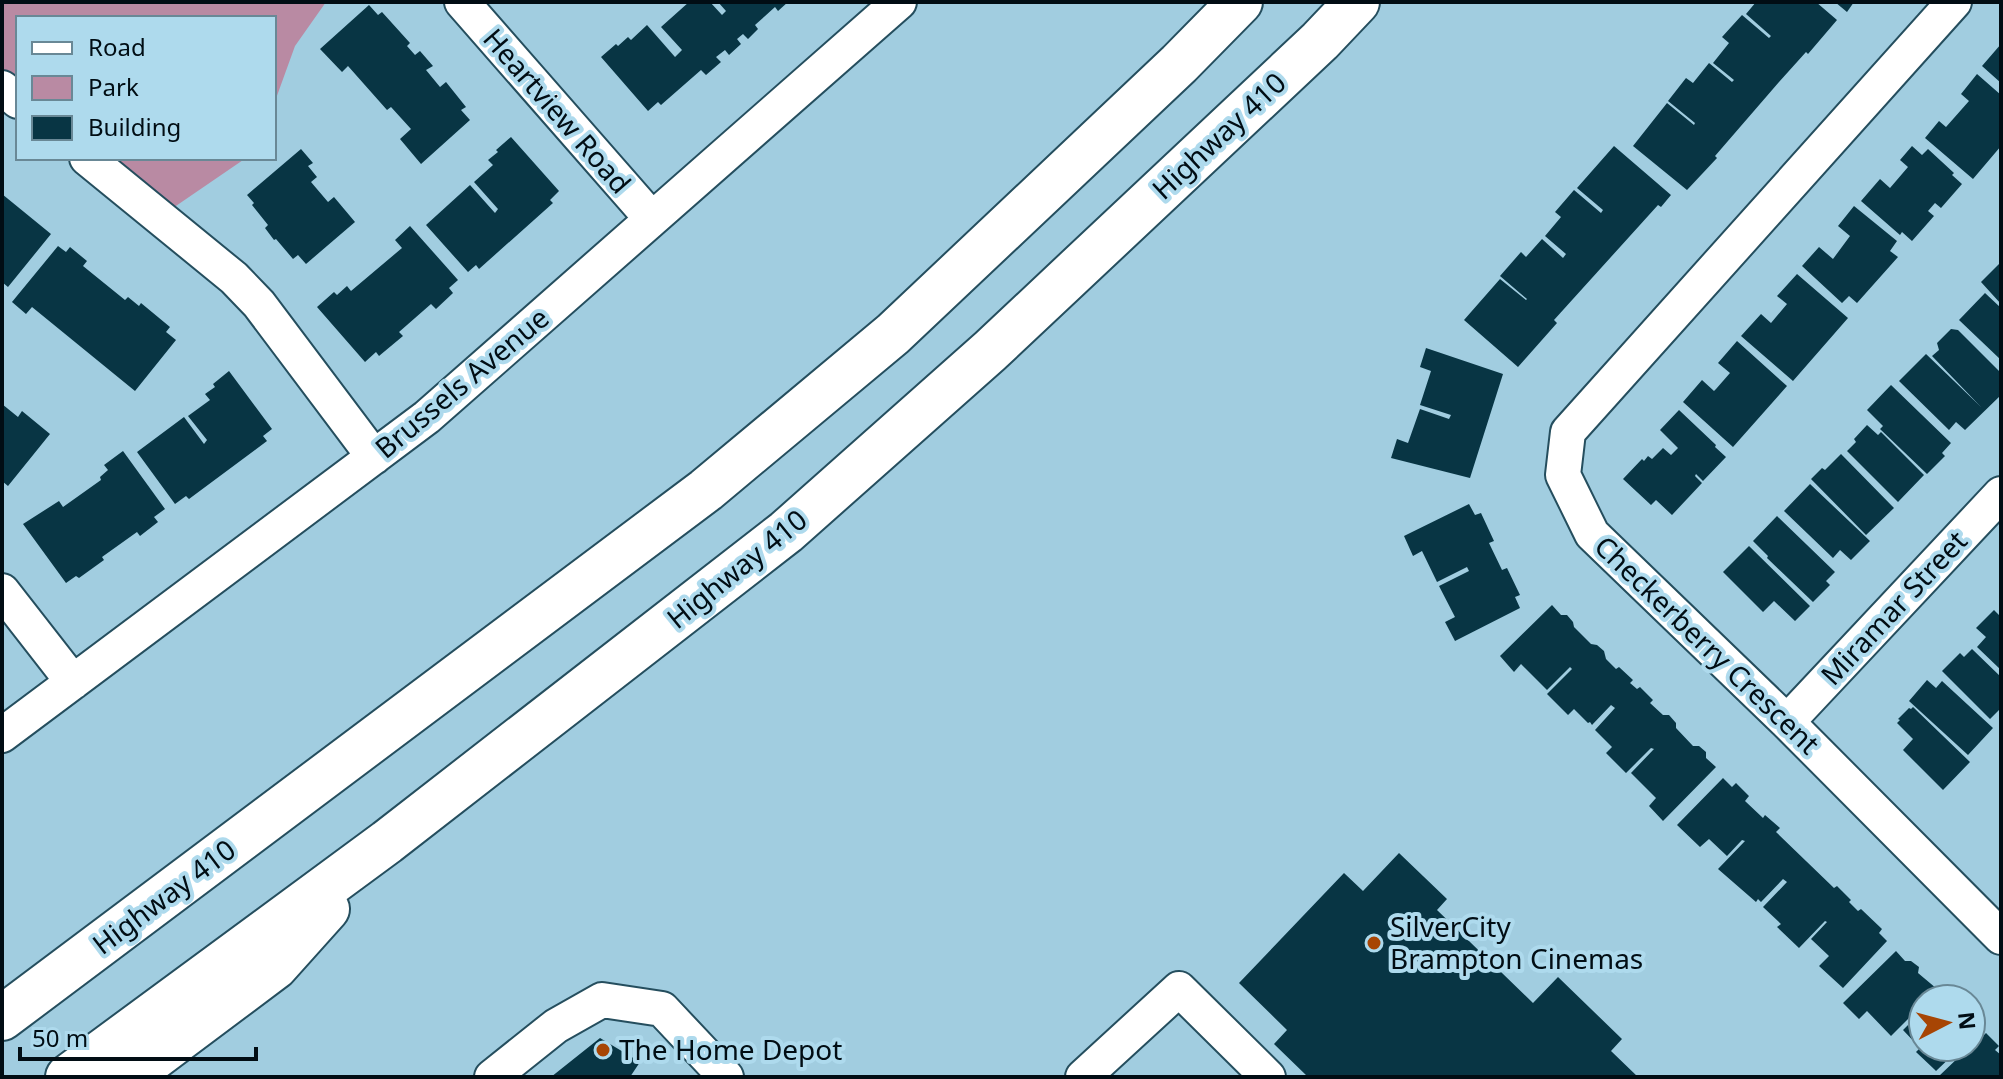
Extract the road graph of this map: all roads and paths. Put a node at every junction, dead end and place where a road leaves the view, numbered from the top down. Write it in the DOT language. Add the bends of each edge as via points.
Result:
graph roads {
  1 [pos="462,2"];
  2 [pos="899,2"];
  3 [pos="1240,2"];
  4 [pos="1357,2"];
  5 [pos="1954,2"];
  6 [pos="89,160"];
  7 [pos="652,219"];
  8 [pos="374,457"];
  9 [pos="2001,494"];
  10 [pos="2,591"];
  11 [pos="73,682"];
  12 [pos="1787,722"];
  13 [pos="2,735"];
  14 [pos="387,842"];
  15 [pos="2001,937"];
  16 [pos="2,1018"];
  17 [pos="68,1077"];
  18 [pos="128,1077"];
  19 [pos="492,1077"];
  20 [pos="726,1077"];
  21 [pos="1083,1077"];
  22 [pos="1268,1077"];
  1 -- 7 [label="street, Heartview Road"];
  2 -- 7 [label="street, Brussels Avenue"];
  3 -- 16 [label="highway, Highway 410" via="893,334 706,490"];
  4 -- 14 [label="highway, Highway 410" via="990,351 786,532"];
  5 -- 12 [label="street, Checkerberry Crescent" via="1568,432 1563,475 1592,534"];
  6 -- 8 [label="street" via="259,304"];
  7 -- 8 [label="street, Brussels Avenue" via="427,417"];
  8 -- 11 [label="street, Brussels Avenue"];
  9 -- 12 [label="street, Miramar Street"];
  10 -- 11 [label="street"];
  11 -- 13 [label="street, Brussels Avenue"];
  12 -- 15 [label="street, Checkerberry Crescent"];
  14 -- 17 [label="highway, Highway 410"];
  14 -- 18 [label="highway" via="275,967"];
  19 -- 20 [label="street" via="556,1026 602,1000 662,1009"];
  21 -- 22 [label="street" via="1179,989"];
}
